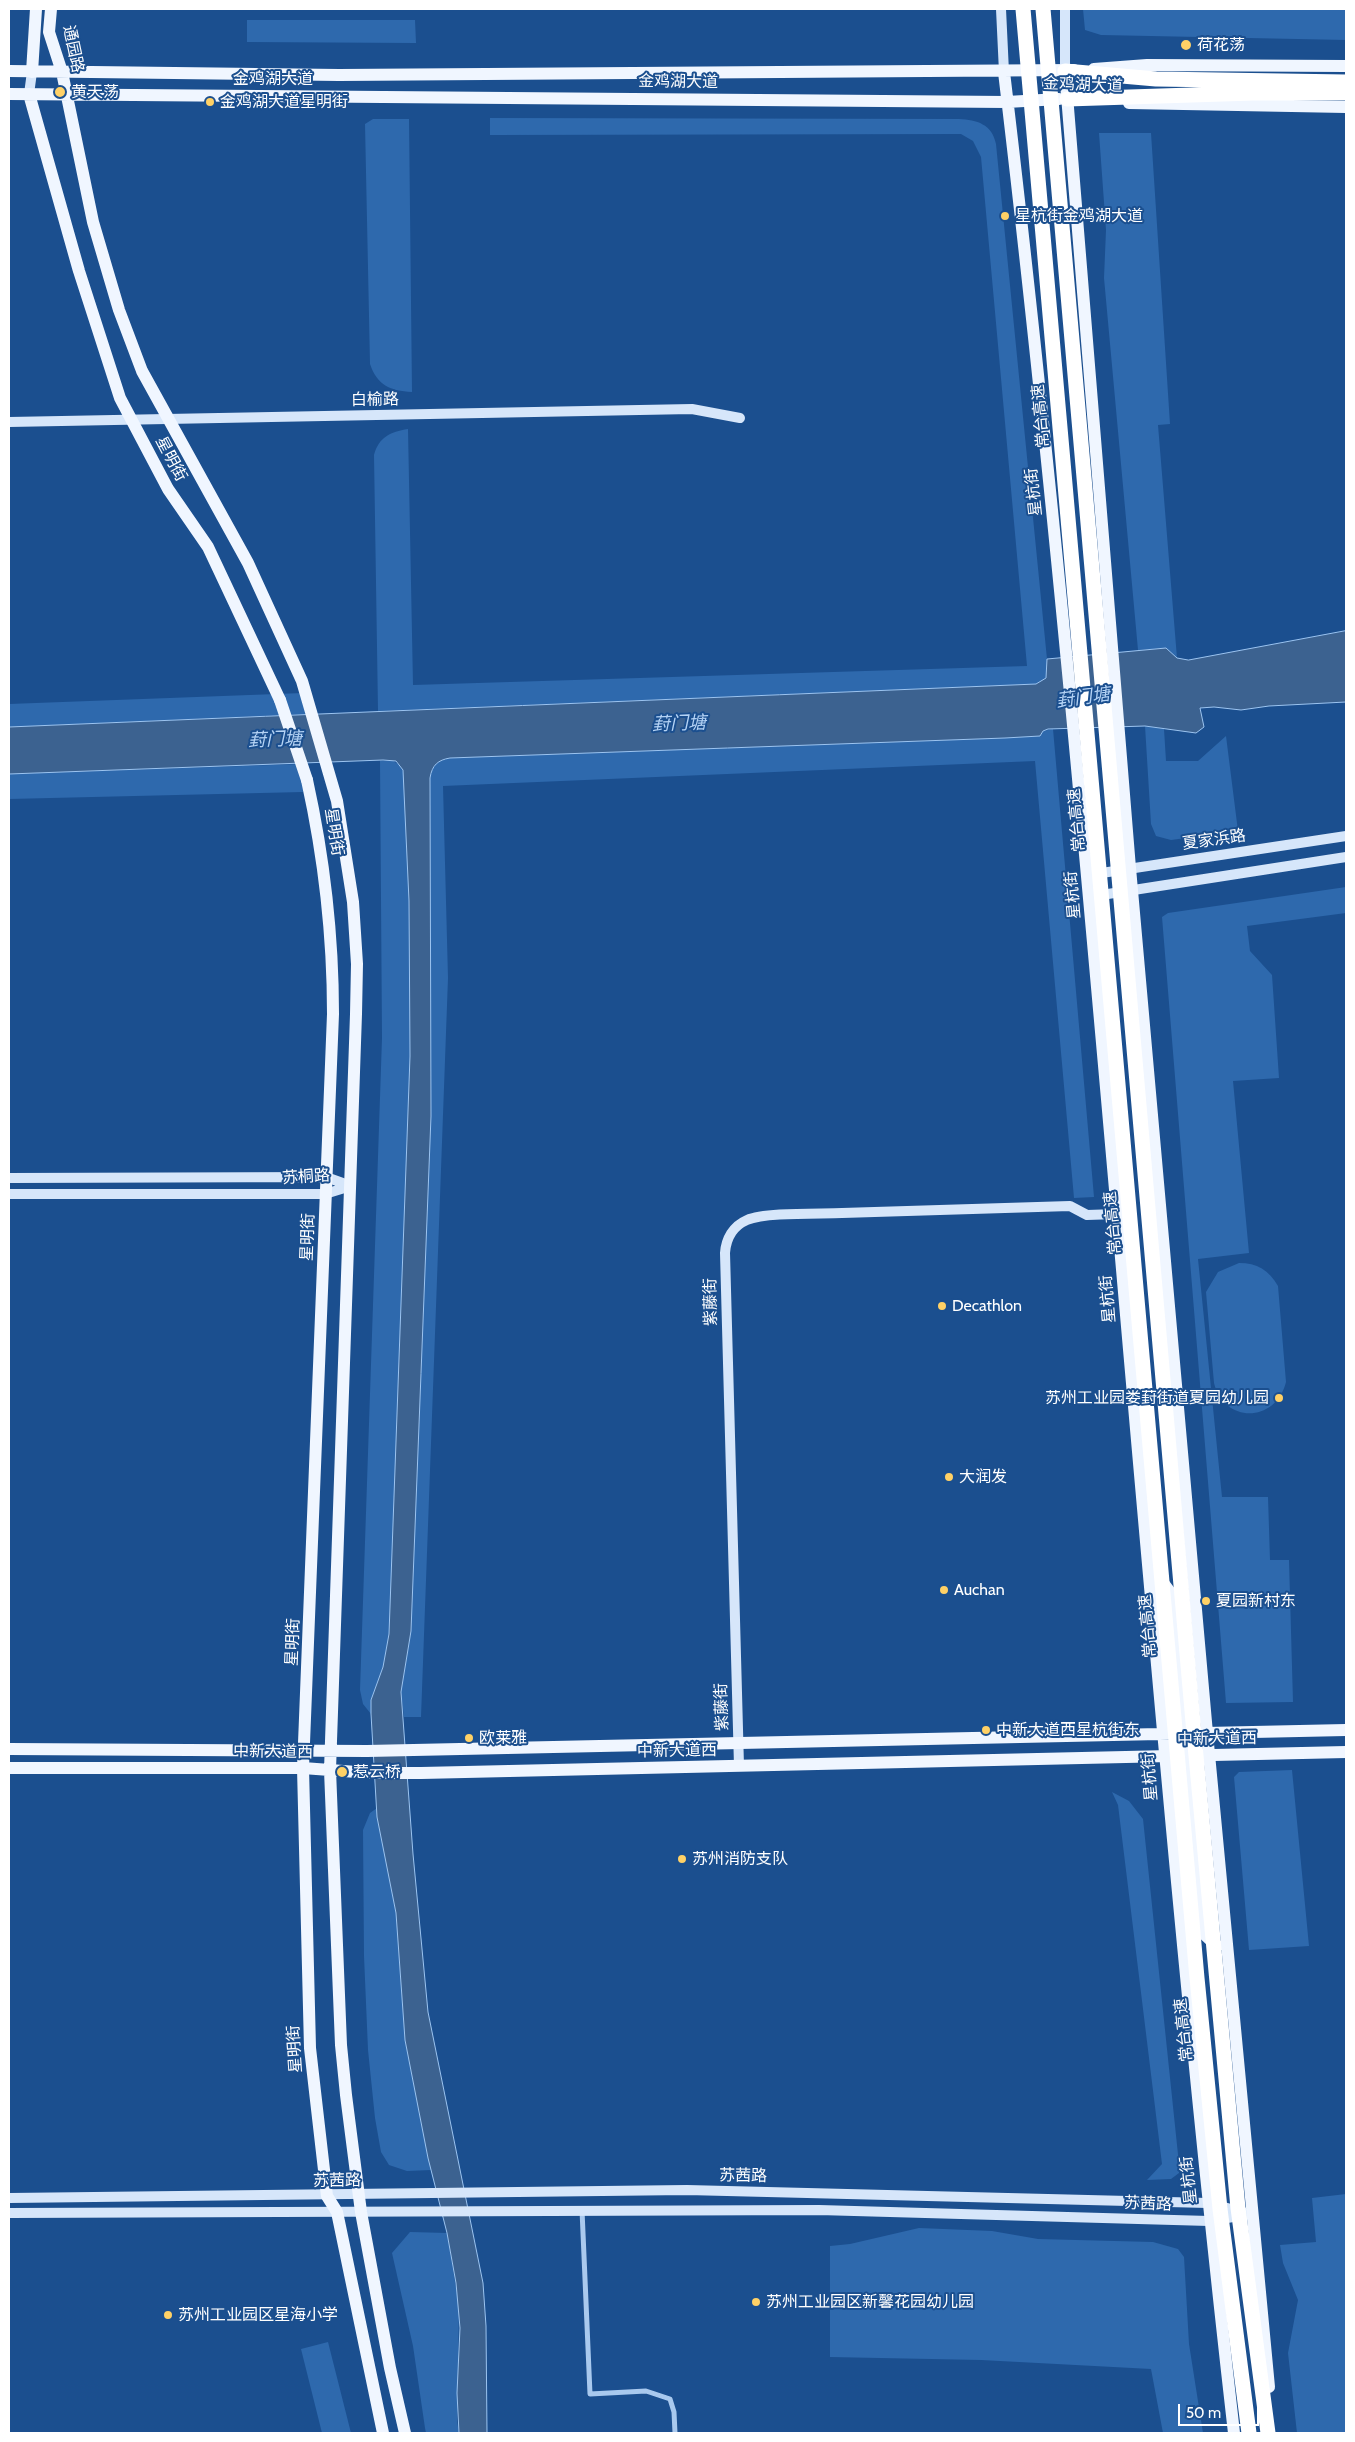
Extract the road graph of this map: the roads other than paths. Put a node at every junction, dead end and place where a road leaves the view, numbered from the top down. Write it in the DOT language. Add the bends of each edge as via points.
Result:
graph roads {
  1 [pos="36,9"];
  2 [pos="51,9"];
  3 [pos="1001,9"];
  4 [pos="1023,9"];
  5 [pos="1043,9"];
  6 [pos="1065,9"];
  7 [pos="1346,66"];
  8 [pos="9,71"];
  9 [pos="1065,71"];
  10 [pos="32,72"];
  11 [pos="62,72"];
  12 [pos="1004,72"];
  13 [pos="1346,82"];
  14 [pos="1254,87"];
  15 [pos="1346,93"];
  16 [pos="9,94"];
  17 [pos="29,94"];
  18 [pos="66,95"];
  19 [pos="1067,99"];
  20 [pos="1008,102"];
  21 [pos="1346,107"];
  22 [pos="740,418"];
  23 [pos="132,419"];
  24 [pos="167,419"];
  25 [pos="9,422"];
  26 [pos="1346,836"];
  27 [pos="1346,857"];
  28 [pos="1130,868"];
  29 [pos="1087,875"];
  30 [pos="1133,890"];
  31 [pos="1089,897"];
  32 [pos="326,1177"];
  33 [pos="9,1178"];
  34 [pos="351,1186"];
  35 [pos="9,1194"];
  36 [pos="326,1194"];
  37 [pos="1117,1214"];
  38 [pos="1147,1560"];
  39 [pos="1346,1730"];
  40 [pos="1206,1733"];
  41 [pos="1162,1734"];
  42 [pos="1186,1734"];
  43 [pos="738,1743"];
  44 [pos="9,1749"];
  45 [pos="305,1751"];
  46 [pos="330,1751"];
  47 [pos="1346,1752"];
  48 [pos="1209,1755"];
  49 [pos="1164,1756"];
  50 [pos="1188,1756"];
  51 [pos="739,1766"];
  52 [pos="9,1768"];
  53 [pos="304,1768"];
  54 [pos="330,1770"];
  55 [pos="1228,1956"];
  56 [pos="358,2195"];
  57 [pos="327,2196"];
  58 [pos="9,2198"];
  59 [pos="1208,2203"];
  60 [pos="582,2210"];
  61 [pos="337,2212"];
  62 [pos="361,2212"];
  63 [pos="9,2213"];
  64 [pos="1252,2214"];
  65 [pos="1209,2221"];
  66 [pos="383,2433"];
  67 [pos="405,2433"];
  68 [pos="674,2433"];
  69 [pos="1234,2433"];
  70 [pos="1249,2433"];
  71 [pos="1268,2433"];
  72 [pos="1274,2433"];
  1 -- 10 [label="main road, 通园路"];
  2 -- 11 [label="main road, 通园路" via="49,32"];
  3 -- 12 [label="main road"];
  4 -- 70 [label="highway, 常台高速, bridge" via="1197,1978 1220,2209"];
  5 -- 71 [label="highway, bridge" via="1238,2208"];
  6 -- 9 [label="main road"];
  7 -- 9 [label="main road, 金鸡湖大道" via="1147,65"];
  8 -- 10 [label="main road, 金鸡湖大道"];
  9 -- 12 [label="main road, 金鸡湖大道"];
  9 -- 14 [label="highway"];
  9 -- 19 [label="main road"];
  10 -- 11 [label="main road, 金鸡湖大道"];
  10 -- 17 [label="main road, 通园路"];
  11 -- 12 [label="main road, 金鸡湖大道" via="349,75"];
  11 -- 18 [label="main road, 通园路"];
  12 -- 20 [label="main road, 星杭街"];
  13 -- 14 [label="highway"];
  14 -- 15 [label="highway"];
  14 -- 19 [label="highway"];
  16 -- 17 [label="main road, 金鸡湖大道"];
  17 -- 18 [label="main road, 金鸡湖大道"];
  17 -- 23 [label="main road, 星明街" via="79,271 120,398"];
  18 -- 20 [label="main road, 金鸡湖大道"];
  18 -- 24 [label="main road, 星明街" via="93,222 119,310 142,371"];
  19 -- 20 [label="main road, 金鸡湖大道"];
  19 -- 21 [label="main road, 金鸡湖大道" via="1153,104"];
  19 -- 28 [label="main road"];
  20 -- 29 [label="main road, 星杭街" via="1067,651"];
  22 -- 24 [label="main road, 白榆路" via="692,409"];
  23 -- 24 [label="main road, 白榆路"];
  23 -- 25 [label="main road, 白榆路"];
  23 -- 32 [label="main road, 星明街, bridge" via="168,490 208,547 280,700 307,780 328,900 333,953"];
  24 -- 34 [label="main road, 星明街" via="248,563 302,681 337,801 353,902 357,964"];
  26 -- 28 [label="main road, 夏家浜路"];
  27 -- 30 [label="main road"];
  28 -- 29 [label="main road, 夏家浜路"];
  28 -- 30 [label="main road"];
  29 -- 31 [label="main road, 星杭街"];
  30 -- 31 [label="main road"];
  30 -- 40 [label="main road"];
  31 -- 37 [label="main road, 星杭街"];
  32 -- 33 [label="main road, 苏桐路"];
  32 -- 34 [label="main road, 苏桐路"];
  32 -- 36 [label="main road, 星明街"];
  34 -- 36 [label="main road, 苏桐路"];
  34 -- 46 [label="main road, 星明街"];
  35 -- 36 [label="main road, 苏桐路"];
  36 -- 45 [label="main road, 星明街"];
  37 -- 38 [label="main road, 星杭街"];
  37 -- 43 [label="main road, 紫藤街" via="1087,1215 1070,1206 824,1213 756,1217 742,1222 732,1231 725,1253"];
  38 -- 41 [label="main road, 星杭街"];
  38 -- 42 [label="main road" via="1173,1596"];
  39 -- 40 [label="main road, 中新大道西"];
  40 -- 42 [label="main road, 中新大道西"];
  40 -- 48 [label="main road"];
  41 -- 42 [label="main road, 中新大道西"];
  41 -- 43 [label="main road, 中新大道西"];
  41 -- 49 [label="main road, 星杭街"];
  41 -- 50 [label="main road"];
  42 -- 48 [label="main road"];
  43 -- 46 [label="main road, 中新大道西"];
  43 -- 51 [label="main road, 紫藤街"];
  44 -- 45 [label="main road, 中新大道西"];
  45 -- 46 [label="main road, 中新大道西"];
  45 -- 53 [label="main road, 星明街"];
  46 -- 54 [label="main road, 星明街"];
  47 -- 48 [label="main road, 中新大道西"];
  48 -- 50 [label="main road, 中新大道西"];
  48 -- 55 [label="main road"];
  49 -- 50 [label="main road, 中新大道西"];
  49 -- 51 [label="main road, 中新大道西"];
  49 -- 59 [label="main road, 星杭街"];
  50 -- 55 [label="main road" via="1204,1933"];
  51 -- 54 [label="main road, 中新大道西" via="421,1773"];
  52 -- 53 [label="main road, 中新大道西"];
  53 -- 54 [label="main road, 中新大道西"];
  53 -- 57 [label="main road, 星明街" via="310,2048"];
  54 -- 56 [label="main road, 星明街" via="341,2045"];
  55 -- 64 [label="main road"];
  56 -- 57 [label="main road, 苏茜路"];
  56 -- 59 [label="main road, 苏茜路" via="687,2190"];
  56 -- 62 [label="main road, 星明街"];
  57 -- 58 [label="main road, 苏茜路"];
  57 -- 61 [label="main road, 星明街"];
  59 -- 64 [label="main road, 苏茜路"];
  59 -- 65 [label="main road, 星杭街"];
  60 -- 62 [label="main road, 苏茜路"];
  60 -- 65 [label="main road, 苏茜路" via="819,2210"];
  60 -- 68 [label="street" via="590,2394 646,2391 670,2399"];
  61 -- 62 [label="main road, 苏茜路"];
  61 -- 63 [label="main road, 苏茜路"];
  61 -- 66 [label="main road, 星明街"];
  62 -- 67 [label="main road, 星明街"];
  64 -- 65 [label="main road, 苏茜路"];
  64 -- 72 [label="main road"];
  65 -- 69 [label="main road, 星杭街"];
}
